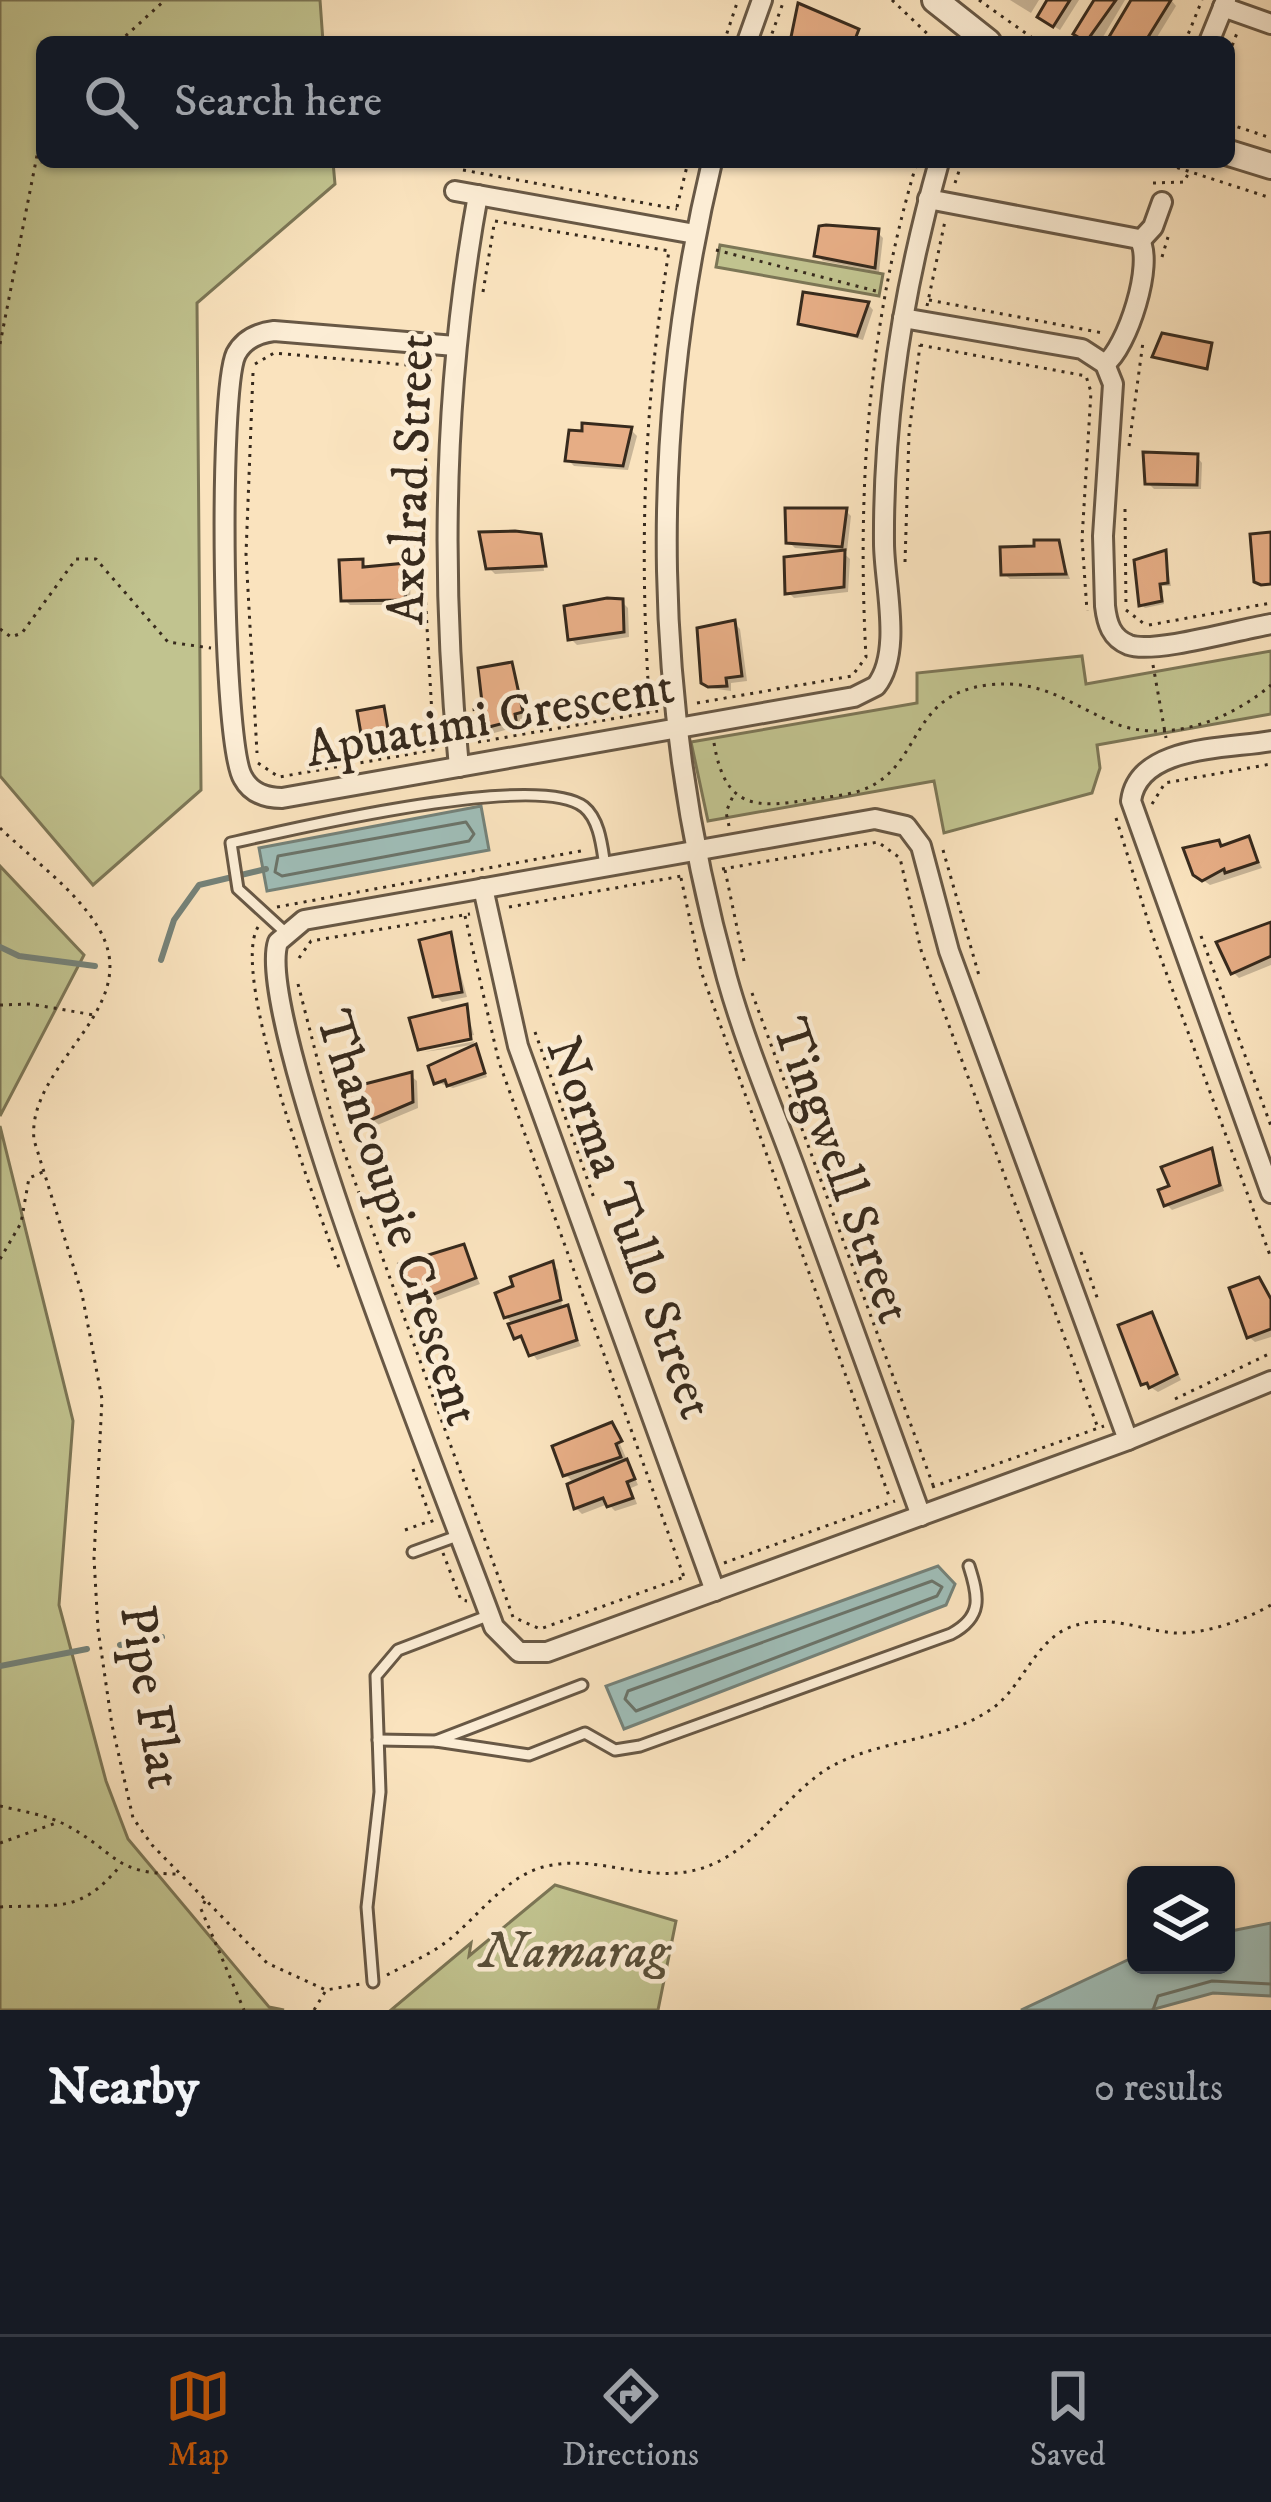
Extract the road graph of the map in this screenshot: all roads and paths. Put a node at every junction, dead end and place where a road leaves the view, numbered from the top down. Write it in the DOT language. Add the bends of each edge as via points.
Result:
graph roads {
  1 [pos="165,0"];
  2 [pos="738,0"];
  3 [pos="762,0"];
  4 [pos="784,0"];
  5 [pos="892,0"];
  6 [pos="935,0"];
  7 [pos="979,0"];
  8 [pos="1202,0"];
  9 [pos="1224,3"];
  10 [pos="1271,24"];
  11 [pos="126,36"];
  12 [pos="726,36"];
  13 [pos="750,36"];
  14 [pos="771,36"];
  15 [pos="930,36"];
  16 [pos="980,36"];
  17 [pos="1030,36"];
  18 [pos="1187,36"];
  19 [pos="1210,36"];
  20 [pos="1235,126"];
  21 [pos="1271,138"];
  22 [pos="1235,155"];
  23 [pos="36,161"];
  24 [pos="1271,166"];
  25 [pos="687,168"];
  26 [pos="711,168"];
  27 [pos="937,168"];
  28 [pos="960,168"];
  29 [pos="1177,168"];
  30 [pos="463,170"];
  31 [pos="1189,172"];
  32 [pos="455,191"];
  33 [pos="478,195"];
  34 [pos="1164,197"];
  35 [pos="1271,198"];
  36 [pos="928,199"];
  37 [pos="949,202"];
  38 [pos="1172,224"];
  39 [pos="717,233"];
  40 [pos="695,234"];
  41 [pos="1141,240"];
  42 [pos="714,250"];
  43 [pos="710,268"];
  44 [pos="1160,268"];
  45 [pos="884,293"];
  46 [pos="481,307"];
  47 [pos="903,317"];
  48 [pos="924,321"];
  49 [pos="1145,327"];
  50 [pos="0,344"];
  51 [pos="455,346"];
  52 [pos="1105,364"];
  53 [pos="1128,454"];
  54 [pos="1125,493"];
  55 [pos="905,566"];
  56 [pos="1271,603"];
  57 [pos="1106,610"];
  58 [pos="1271,624"];
  59 [pos="0,628"];
  60 [pos="1148,635"];
  61 [pos="217,650"];
  62 [pos="1271,685"];
  63 [pos="473,696"];
  64 [pos="650,712"];
  65 [pos="710,723"];
  66 [pos="675,729"];
  67 [pos="1164,729"];
  68 [pos="1271,741"];
  69 [pos="457,746"];
  70 [pos="434,750"];
  71 [pos="1171,759"];
  72 [pos="1271,764"];
  73 [pos="459,767"];
  74 [pos="1152,805"];
  75 [pos="1115,818"];
  76 [pos="0,828"];
  77 [pos="698,850"];
  78 [pos="603,857"];
  79 [pos="725,868"];
  80 [pos="702,872"];
  81 [pos="680,876"];
  82 [pos="483,888"];
  83 [pos="488,910"];
  84 [pos="465,914"];
  85 [pos="266,917"];
  86 [pos="285,932"];
  87 [pos="1199,933"];
  88 [pos="295,963"];
  89 [pos="298,985"];
  90 [pos="0,1005"];
  91 [pos="96,1015"];
  92 [pos="530,1017"];
  93 [pos="1271,1126"];
  94 [pos="43,1172"];
  95 [pos="1271,1193"];
  96 [pos="600,1213"];
  97 [pos="1271,1258"];
  98 [pos="0,1259"];
  99 [pos="345,1286"];
  100 [pos="1271,1353"];
  101 [pos="1271,1381"];
  102 [pos="1172,1400"];
  103 [pos="1120,1421"];
  104 [pos="1098,1428"];
  105 [pos="1127,1441"];
  106 [pos="408,1456"];
  107 [pos="921,1516"];
  108 [pos="432,1521"];
  109 [pos="405,1531"];
  110 [pos="460,1535"];
  111 [pos="440,1542"];
  112 [pos="412,1552"];
  113 [pos="969,1566"];
  114 [pos="707,1569"];
  115 [pos="685,1577"];
  116 [pos="715,1591"];
  117 [pos="482,1595"];
  118 [pos="1271,1605"];
  119 [pos="490,1615"];
  120 [pos="582,1685"];
  121 [pos="378,1741"];
  122 [pos="436,1742"];
  123 [pos="0,1806"];
  124 [pos="61,1822"];
  125 [pos="0,1843"];
  126 [pos="120,1866"];
  127 [pos="181,1874"];
  128 [pos="207,1898"];
  129 [pos="0,1906"];
  130 [pos="374,1982"];
  131 [pos="326,1990"];
  132 [pos="244,2010"];
  133 [pos="314,2010"];
  1 -- 11 [label="path"];
  2 -- 12 [label="path"];
  3 -- 13 [label="street"];
  4 -- 14 [label="path"];
  5 -- 15 [label="path"];
  6 -- 16 [label="street"];
  7 -- 17 [label="path"];
  8 -- 18 [label="path"];
  9 -- 10 [label="street"];
  9 -- 19 [label="street"];
  20 -- 21 [label="path"];
  22 -- 24 [label="street"];
  23 -- 50 [label="path"];
  25 -- 30 [label="path" via="677,209"];
  26 -- 40 [label="street, Tingwell Street"];
  27 -- 36 [label="street, Apuatimi Crescent"];
  28 -- 37 [label="path"];
  29 -- 31 [label="path"];
  31 -- 34 [label="path" via="1184,182 1153,181"];
  31 -- 35 [label="path"];
  32 -- 33 [label="street"];
  33 -- 40 [label="street"];
  33 -- 51 [label="street, Axelrad Street"];
  34 -- 41 [label="street"];
  36 -- 37 [label="street"];
  36 -- 47 [label="street, Apuatimi Crescent"];
  37 -- 41 [label="street"];
  37 -- 48 [label="path"];
  38 -- 44 [label="path"];
  39 -- 42 [label="path"];
  40 -- 66 [label="street, Tingwell Street" via="665,480"];
  41 -- 52 [label="street" via="1146,255 1127,337"];
  42 -- 43 [label="path"];
  42 -- 45 [label="path"];
  46 -- 64 [label="path" via="495,221 669,251 643,500"];
  47 -- 48 [label="street"];
  47 -- 65 [label="street, Apuatimi Crescent" via="888,429 883,678 861,696"];
  48 -- 52 [label="street" via="1082,350"];
  49 -- 53 [label="path"];
  51 -- 69 [label="street, Axelrad Street" via="445,487"];
  51 -- 73 [label="street, Apuatimi Crescent" via="274,331 253,336 232,365 225,500 237,762 247,784 282,799"];
  52 -- 57 [label="street" via="1113,388"];
  54 -- 60 [label="path" via="1126,609"];
  55 -- 57 [label="path" via="920,345 1078,371 1091,392 1083,611"];
  56 -- 60 [label="path"];
  57 -- 60 [label="street" via="1119,639"];
  58 -- 60 [label="street"];
  59 -- 61 [label="path" via="22,634 76,559 95,560 168,642"];
  60 -- 67 [label="path"];
  62 -- 67 [label="path" via="1220,719"];
  63 -- 69 [label="path" via="478,742"];
  65 -- 66 [label="street, Apuatimi Crescent"];
  65 -- 67 [label="path" via="726,784 768,807 874,785 933,710 983,685 1034,685 1110,722"];
  66 -- 73 [label="street, Apuatimi Crescent"];
  66 -- 77 [label="street, Tingwell Street"];
  67 -- 71 [label="path"];
  68 -- 71 [label="street"];
  69 -- 70 [label="path"];
  69 -- 73 [label="street, Axelrad Street"];
  70 -- 70 [label="path" via="278,777 258,762 246,502 253,372 267,353 430,367 422,539"];
  71 -- 95 [label="street" via="1138,777 1132,812"];
  72 -- 74 [label="path" via="1166,783"];
  75 -- 97 [label="path"];
  76 -- 91 [label="path, Pipe Flat" via="101,932 110,955"];
  77 -- 78 [label="street"];
  77 -- 80 [label="street, Tingwell Street"];
  77 -- 103 [label="street" via="882,818 916,836 949,951"];
  78 -- 82 [label="street"];
  78 -- 85 [label="path" via="292,901"];
  78 -- 85 [label="lane" via="586,808 564,799 446,801 231,843 238,889"];
  79 -- 80 [label="path"];
  79 -- 104 [label="path" via="878,842 900,858 921,950"];
  79 -- 104 [label="path" via="748,981 934,1486"];
  80 -- 81 [label="path"];
  80 -- 107 [label="street, Tingwell Street" via="743,1026"];
  81 -- 83 [label="path"];
  81 -- 114 [label="path" via="701,971 891,1502"];
  82 -- 83 [label="street, Norma Tullo Street"];
  82 -- 86 [label="street" via="304,920"];
  83 -- 84 [label="path"];
  83 -- 114 [label="street, Norma Tullo Street" via="530,1083"];
  84 -- 88 [label="path" via="311,941"];
  84 -- 115 [label="path" via="499,1062"];
  85 -- 86 [label="lane"];
  85 -- 99 [label="path" via="249,950 255,990 285,1111"];
  86 -- 110 [label="street, Thancoupie Crescent" via="274,967 307,1108"];
  87 -- 93 [label="path"];
  89 -- 115 [label="path" via="334,1124 513,1617 540,1629"];
  90 -- 91 [label="path"];
  91 -- 94 [label="path, Pipe Flat" via="42,1089 32,1117"];
  92 -- 96 [label="path"];
  94 -- 98 [label="path" via="29,1178 22,1223"];
  94 -- 127 [label="path, Pipe Flat" via="82,1294 102,1400 96,1596 125,1794 152,1845"];
  100 -- 102 [label="path"];
  101 -- 105 [label="street, Thancoupie Crescent"];
  103 -- 104 [label="path"];
  103 -- 105 [label="street"];
  105 -- 107 [label="street, Thancoupie Crescent"];
  106 -- 108 [label="path"];
  107 -- 116 [label="street, Thancoupie Crescent"];
  108 -- 109 [label="path"];
  108 -- 111 [label="path"];
  110 -- 111 [label="lane"];
  110 -- 117 [label="street, Thancoupie Crescent"];
  111 -- 112 [label="lane"];
  111 -- 117 [label="path" via="460,1600"];
  113 -- 122 [label="lane" via="977,1610 951,1634 640,1746 615,1750 585,1733 529,1756"];
  114 -- 115 [label="path"];
  114 -- 116 [label="street, Norma Tullo Street"];
  116 -- 119 [label="street, Thancoupie Crescent" via="540,1654 509,1647"];
  117 -- 119 [label="street, Thancoupie Crescent"];
  118 -- 130 [label="path" via="1177,1633 1094,1621 1064,1630 983,1715 837,1763 731,1854 674,1876 578,1864 541,1868 446,1943"];
  119 -- 121 [label="lane" via="398,1650 376,1676"];
  120 -- 122 [label="lane"];
  121 -- 122 [label="lane"];
  121 -- 130 [label="lane" via="367,1907"];
  123 -- 124 [label="path"];
  124 -- 125 [label="path"];
  124 -- 126 [label="path"];
  126 -- 127 [label="path"];
  126 -- 129 [label="path" via="96,1895 74,1904"];
  127 -- 128 [label="path, Pipe Flat"];
  128 -- 131 [label="path, Pipe Flat" via="267,1964"];
  128 -- 132 [label="path" via="202,1909"];
  130 -- 131 [label="path"];
  131 -- 133 [label="path"];
}
